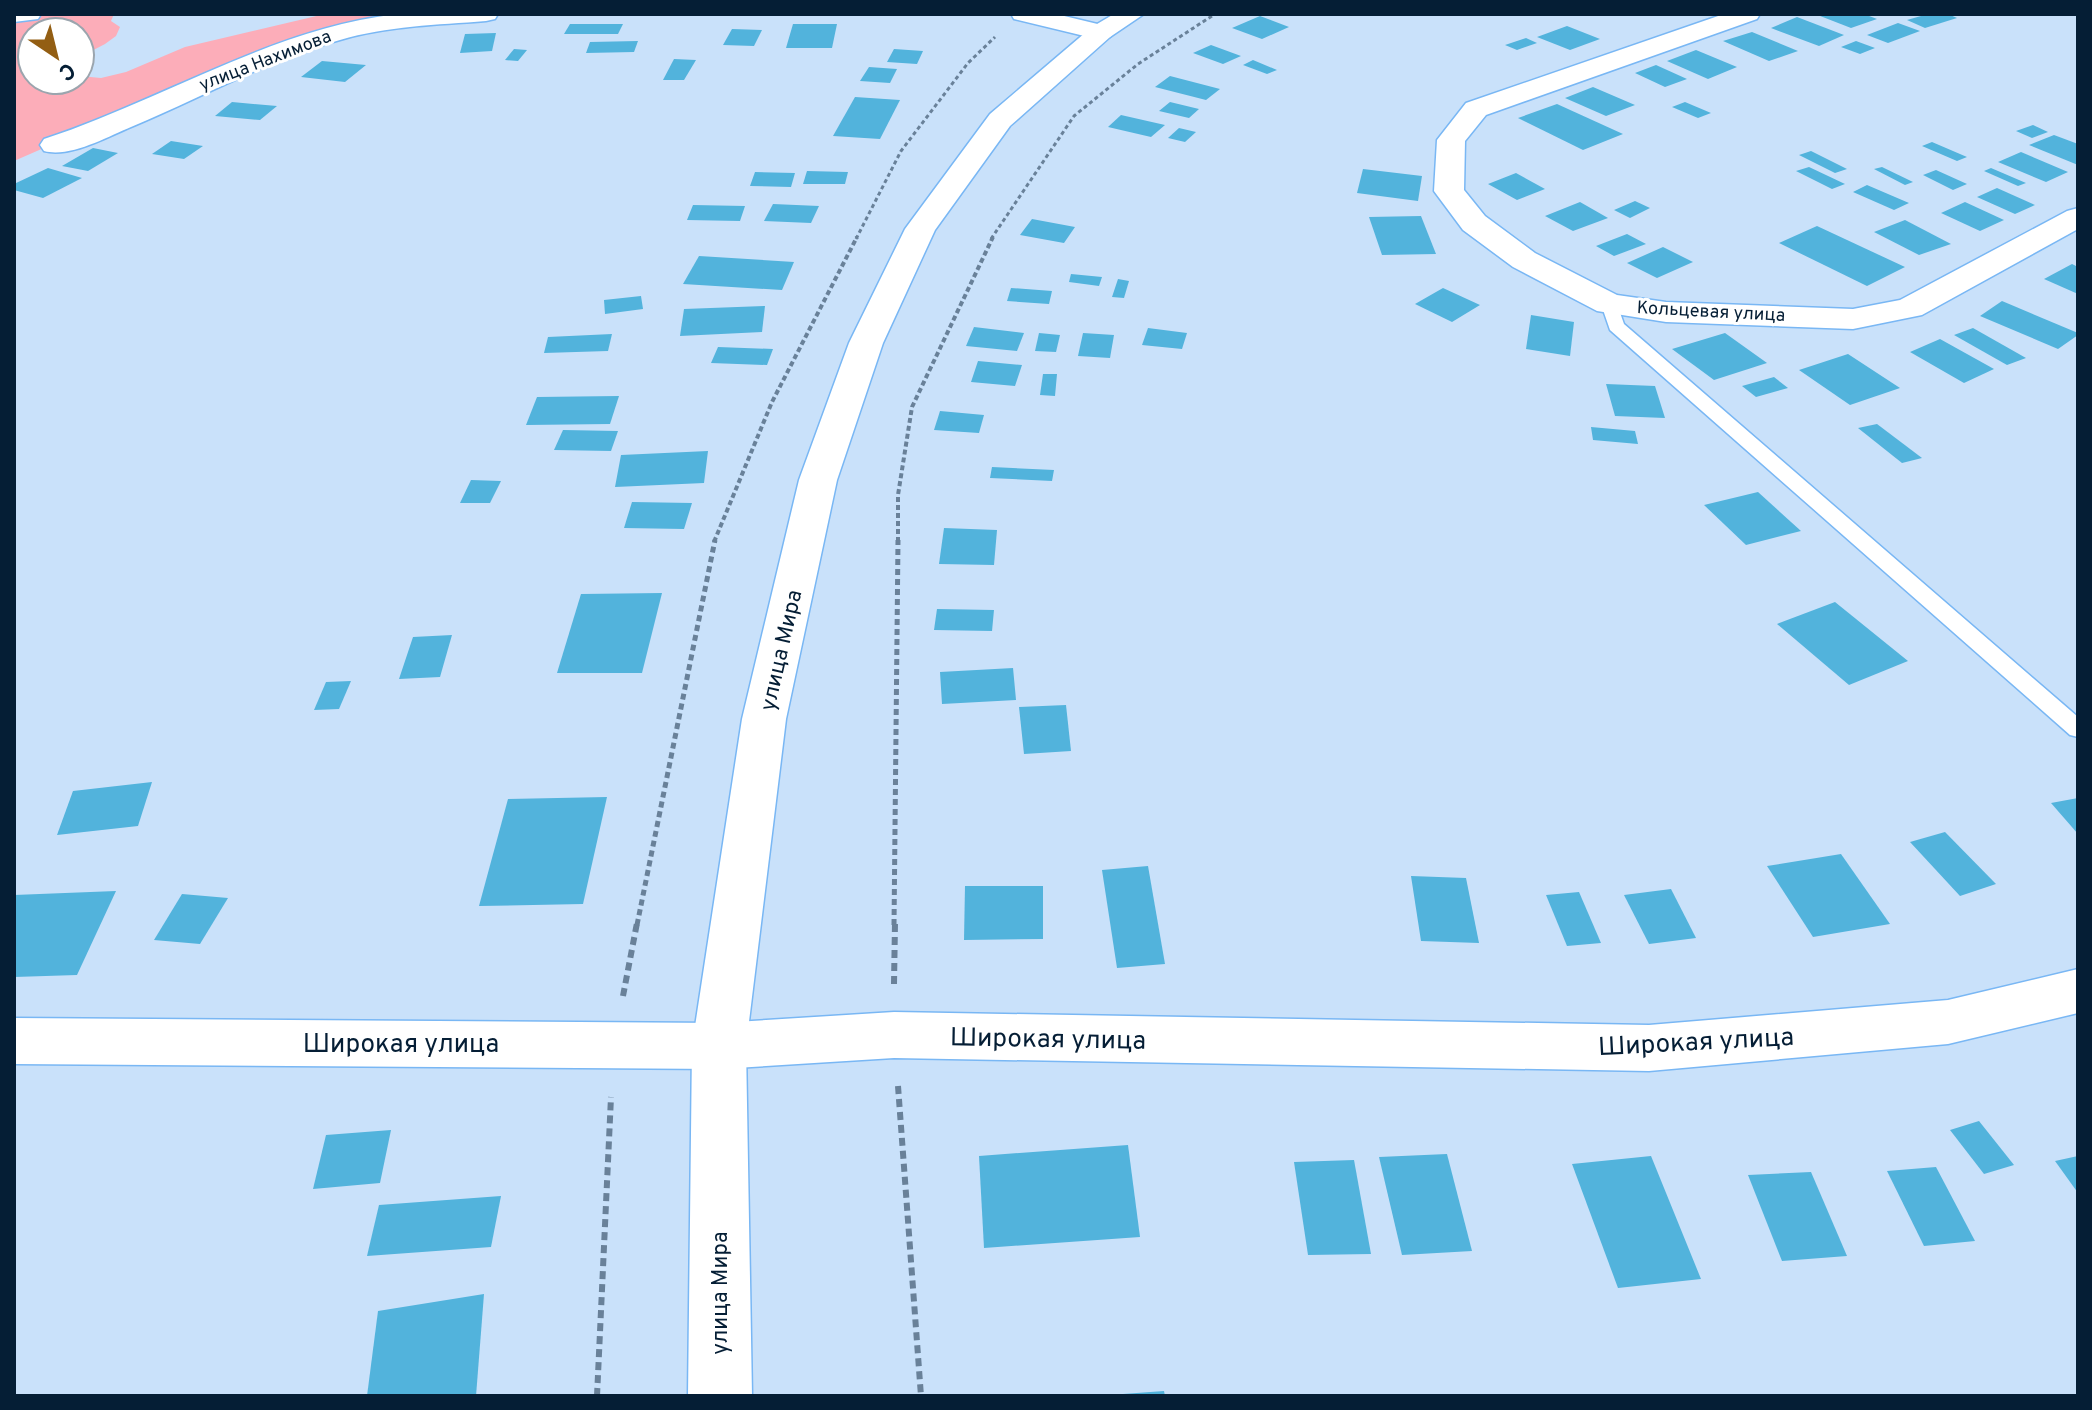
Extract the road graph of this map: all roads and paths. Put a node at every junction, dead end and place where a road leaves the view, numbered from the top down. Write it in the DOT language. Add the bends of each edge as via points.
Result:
graph roads {
  1 [pos="29,14"];
  2 [pos="486,14"];
  3 [pos="1023,14"];
  4 [pos="1215,14"];
  5 [pos="1748,14"];
  6 [pos="14,15"];
  7 [pos="1117,23"];
  8 [pos="54,145"];
  9 [pos="2078,217"];
  10 [pos="1609,304"];
  11 [pos="2078,729"];
  12 [pos="2078,991"];
  13 [pos="894,1035"];
  14 [pos="14,1041"];
  15 [pos="719,1046"];
  16 [pos="720,1396"];
  17 [pos="921,1396"];
  1 -- 6 [label="main road"];
  2 -- 8 [label="main road, улица Нахимова" via="327,35"];
  3 -- 7 [label="main road"];
  4 -- 13 [label="path" via="1138,64 1074,116 987,246 912,407 898,495"];
  5 -- 10 [label="main road, Кольцевая улица" via="1476,109 1451,140 1449,191 1474,223 1524,260"];
  7 -- 15 [label="main road, улица Мира" via="1000,120 920,229 866,343 818,480 764,719"];
  9 -- 10 [label="main road, Кольцевая улица" via="1910,308 1853,319 1666,312"];
  10 -- 11 [label="lane" via="1616,326"];
  12 -- 13 [label="main road, Широкая улица" via="1948,1022 1649,1048"];
  13 -- 15 [label="main road, Широкая улица"];
  13 -- 17 [label="path"];
  14 -- 15 [label="main road, Широкая улица"];
  15 -- 16 [label="main road, улица Мира"];
}
